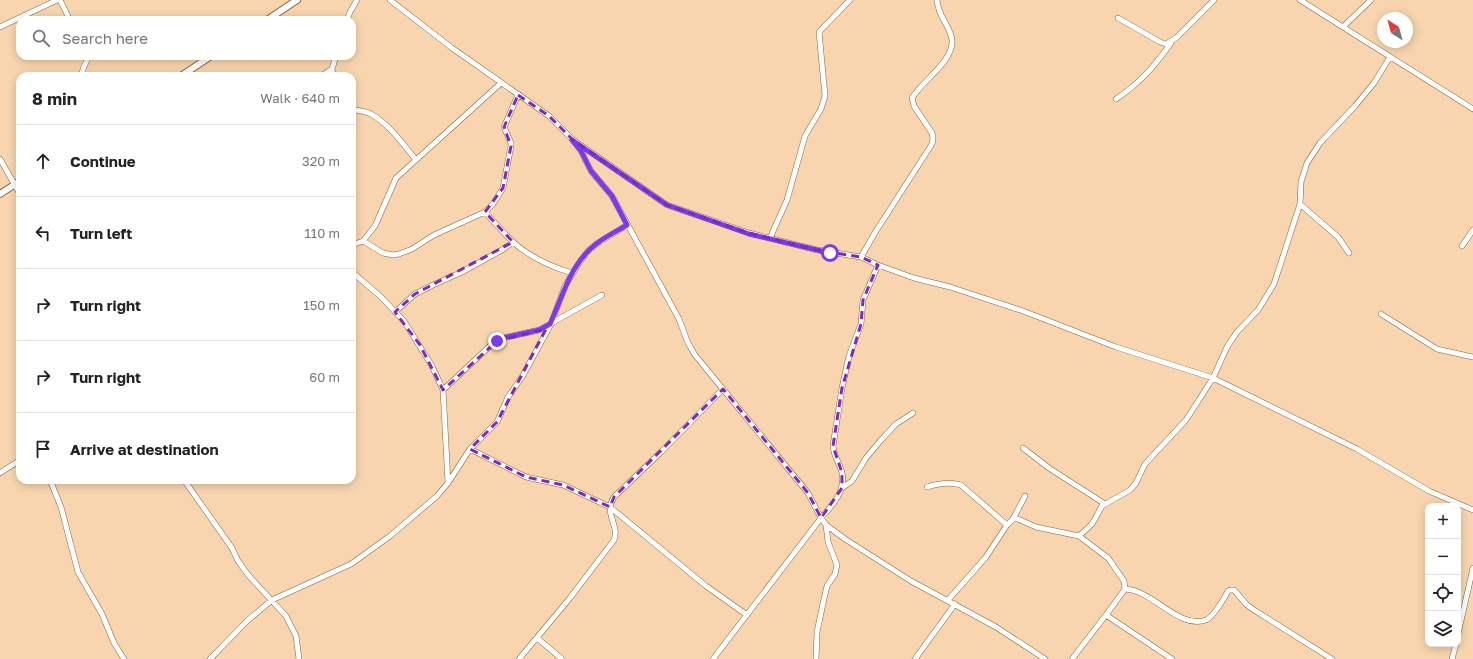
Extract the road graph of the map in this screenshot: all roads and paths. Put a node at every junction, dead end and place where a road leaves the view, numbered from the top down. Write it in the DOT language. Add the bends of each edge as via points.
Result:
graph roads {
  1 [pos="58,0"];
  2 [pos="297,0"];
  3 [pos="357,0"];
  4 [pos="390,0"];
  5 [pos="850,0"];
  6 [pos="937,0"];
  7 [pos="1214,0"];
  8 [pos="1300,0"];
  9 [pos="1371,0"];
  10 [pos="24,16"];
  11 [pos="68,16"];
  12 [pos="272,16"];
  13 [pos="348,16"];
  14 [pos="1118,18"];
  15 [pos="16,20"];
  16 [pos="0,27"];
  17 [pos="1343,27"];
  18 [pos="1171,42"];
  19 [pos="1390,57"];
  20 [pos="87,60"];
  21 [pos="205,60"];
  22 [pos="335,60"];
  23 [pos="332,69"];
  24 [pos="82,72"];
  25 [pos="187,72"];
  26 [pos="327,72"];
  27 [pos="332,72"];
  28 [pos="500,83"];
  29 [pos="518,95"];
  30 [pos="1116,99"];
  31 [pos="1473,109"];
  32 [pos="356,110"];
  33 [pos="572,140"];
  34 [pos="0,159"];
  35 [pos="416,160"];
  36 [pos="16,182"];
  37 [pos="16,184"];
  38 [pos="0,194"];
  39 [pos="1300,204"];
  40 [pos="485,212"];
  41 [pos="627,225"];
  42 [pos="1473,230"];
  43 [pos="770,238"];
  44 [pos="363,241"];
  45 [pos="513,242"];
  46 [pos="356,244"];
  47 [pos="1462,246"];
  48 [pos="1349,253"];
  49 [pos="862,257"];
  50 [pos="878,265"];
  51 [pos="572,274"];
  52 [pos="356,275"];
  53 [pos="602,295"];
  54 [pos="396,312"];
  55 [pos="1381,314"];
  56 [pos="550,324"];
  57 [pos="1473,357"];
  58 [pos="1213,378"];
  59 [pos="723,389"];
  60 [pos="443,390"];
  61 [pos="913,413"];
  62 [pos="1023,448"];
  63 [pos="470,449"];
  64 [pos="16,463"];
  65 [pos="0,473"];
  66 [pos="448,483"];
  67 [pos="52,484"];
  68 [pos="187,484"];
  69 [pos="927,487"];
  70 [pos="842,488"];
  71 [pos="1025,496"];
  72 [pos="1105,504"];
  73 [pos="610,507"];
  74 [pos="1473,510"];
  75 [pos="821,518"];
  76 [pos="1013,519"];
  77 [pos="826,525"];
  78 [pos="1007,525"];
  79 [pos="1079,536"];
  80 [pos="1473,568"];
  81 [pos="1125,589"];
  82 [pos="272,600"];
  83 [pos="948,600"];
  84 [pos="955,604"];
  85 [pos="747,614"];
  86 [pos="1106,615"];
  87 [pos="1461,621"];
  88 [pos="537,638"];
  89 [pos="1455,647"];
  90 [pos="124,659"];
  91 [pos="210,659"];
  92 [pos="299,659"];
  93 [pos="519,659"];
  94 [pos="562,659"];
  95 [pos="713,659"];
  96 [pos="816,659"];
  97 [pos="915,659"];
  98 [pos="1046,659"];
  99 [pos="1072,659"];
  100 [pos="1172,659"];
  101 [pos="1332,659"];
  102 [pos="1452,659"];
  1 -- 10 [label="street"];
  1 -- 11 [label="street"];
  2 -- 12 [label="street"];
  3 -- 13 [label="street"];
  4 -- 28 [label="street"];
  5 -- 43 [label="street" via="819,32 825,96 821,109 805,136 787,200"];
  6 -- 49 [label="street" via="939,14 950,32 951,48 946,58 912,98 914,106 932,133 932,144"];
  7 -- 18 [label="street"];
  8 -- 17 [label="street"];
  9 -- 17 [label="street"];
  14 -- 18 [label="street" via="1160,42"];
  15 -- 16 [label="street"];
  17 -- 19 [label="street"];
  18 -- 30 [label="street" via="1154,67 1134,87"];
  19 -- 31 [label="street"];
  19 -- 39 [label="street" via="1374,83 1320,143 1307,163 1301,182"];
  20 -- 24 [label="street"];
  21 -- 25 [label="street"];
  22 -- 23 [label="street"];
  23 -- 26 [label="street"];
  23 -- 27 [label="street"];
  28 -- 29 [label="street"];
  28 -- 35 [label="street"];
  29 -- 33 [label="street" via="549,116"];
  29 -- 40 [label="street" via="504,127 511,146 503,188"];
  32 -- 35 [label="street" via="377,118"];
  33 -- 41 [label="street" via="591,171 612,196"];
  33 -- 43 [label="street" via="667,205 749,234"];
  34 -- 36 [label="street"];
  35 -- 44 [label="street" via="394,181 376,224"];
  37 -- 38 [label="street"];
  39 -- 48 [label="street" via="1338,237"];
  39 -- 58 [label="street" via="1274,284 1258,310 1237,332"];
  40 -- 44 [label="street" via="399,254 383,253"];
  40 -- 45 [label="street"];
  41 -- 51 [label="street" via="592,247"];
  41 -- 59 [label="street" via="679,319 692,349"];
  42 -- 47 [label="street"];
  43 -- 49 [label="street" via="817,250"];
  44 -- 46 [label="street"];
  45 -- 51 [label="street" via="533,256"];
  45 -- 54 [label="street" via="462,272 415,294"];
  49 -- 50 [label="street"];
  50 -- 58 [label="street" via="1023,311 1116,347"];
  50 -- 70 [label="street" via="863,300 862,324 849,356 842,388 833,446 842,473"];
  51 -- 56 [label="street"];
  52 -- 54 [label="street"];
  53 -- 56 [label="street"];
  54 -- 60 [label="street" via="420,345"];
  55 -- 57 [label="street" via="1437,348"];
  56 -- 60 [label="street" via="539,330 497,341"];
  56 -- 63 [label="street" via="497,422"];
  58 -- 72 [label="street" via="1186,420 1146,464 1136,483 1130,490"];
  58 -- 74 [label="street" via="1357,449 1429,490"];
  59 -- 73 [label="street" via="614,497"];
  59 -- 75 [label="street" via="808,493"];
  60 -- 66 [label="street"];
  61 -- 70 [label="street" via="896,424 866,458 852,481"];
  62 -- 72 [label="street" via="1054,472"];
  63 -- 66 [label="street"];
  63 -- 73 [label="street" via="526,477 563,485"];
  64 -- 65 [label="street"];
  66 -- 82 [label="street" via="415,515 351,564"];
  67 -- 90 [label="street" via="59,501 78,572"];
  68 -- 82 [label="street" via="249,576"];
  69 -- 78 [label="street" via="961,485"];
  70 -- 75 [label="street"];
  71 -- 76 [label="street"];
  72 -- 79 [label="street"];
  73 -- 85 [label="street" via="706,586"];
  73 -- 88 [label="street" via="616,531 614,540"];
  75 -- 77 [label="street"];
  75 -- 85 [label="street"];
  76 -- 78 [label="street"];
  76 -- 79 [label="street" via="1036,527"];
  77 -- 83 [label="street" via="911,581"];
  77 -- 96 [label="street" via="828,542 837,565 824,599 817,632"];
  78 -- 83 [label="street" via="986,557"];
  79 -- 81 [label="street" via="1108,558 1124,581"];
  80 -- 87 [label="street"];
  81 -- 86 [label="street"];
  81 -- 101 [label="street" via="1136,590 1179,616 1195,621 1206,620 1228,592 1234,590 1247,605"];
  82 -- 91 [label="street" via="248,620"];
  82 -- 92 [label="street" via="294,630"];
  83 -- 84 [label="street"];
  84 -- 97 [label="street"];
  84 -- 98 [label="street"];
  85 -- 95 [label="street"];
  86 -- 99 [label="street"];
  86 -- 100 [label="street"];
  88 -- 93 [label="street"];
  88 -- 94 [label="street"];
  89 -- 102 [label="street"];
}
